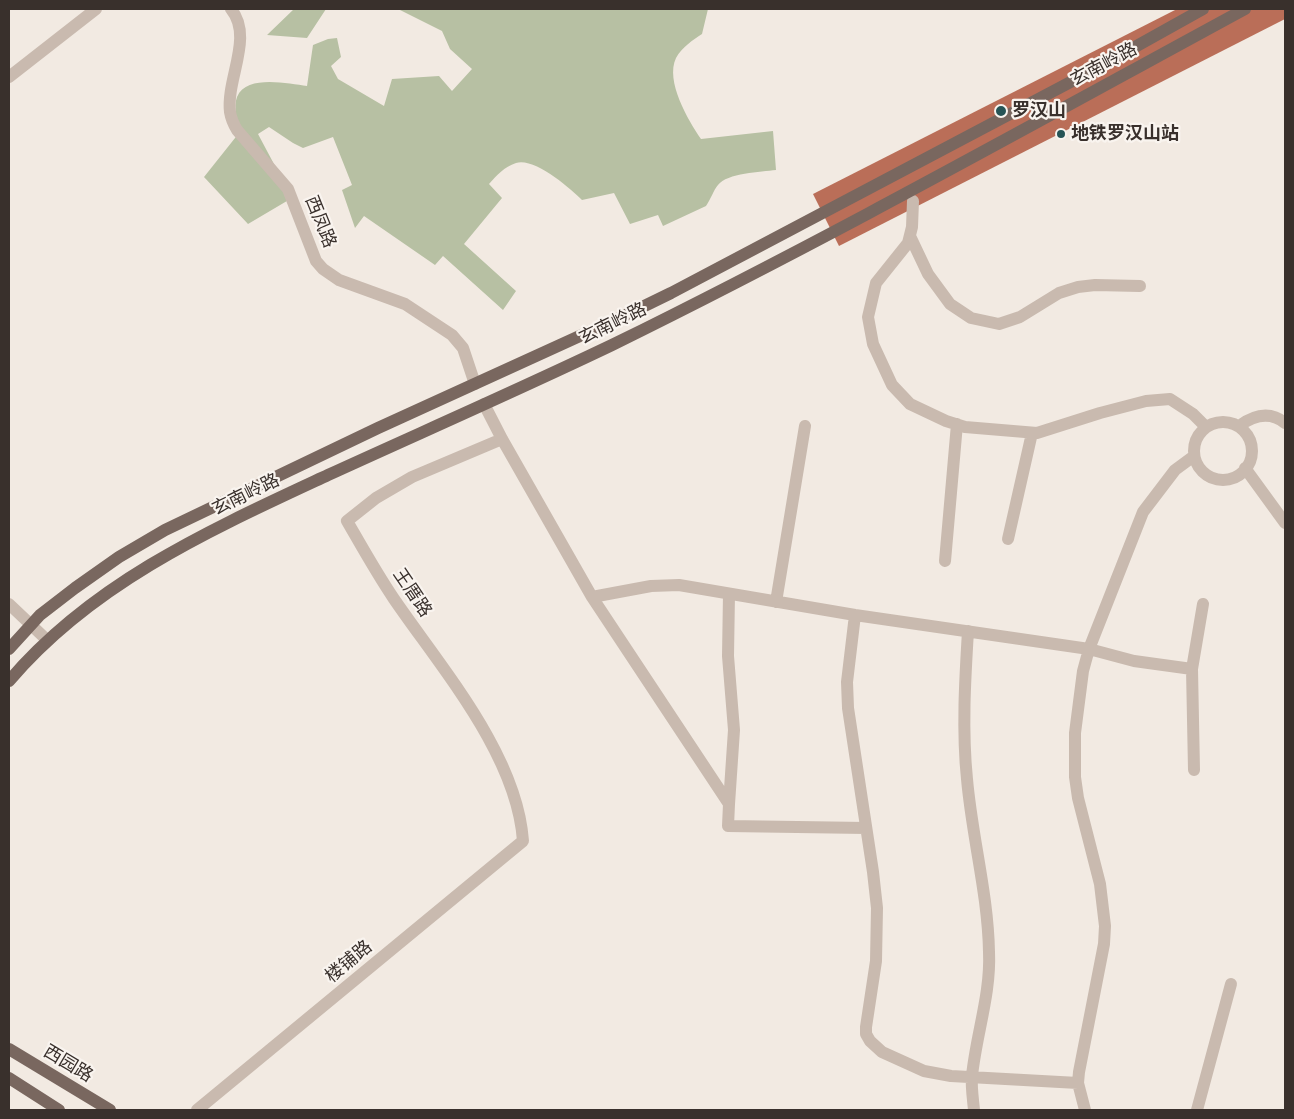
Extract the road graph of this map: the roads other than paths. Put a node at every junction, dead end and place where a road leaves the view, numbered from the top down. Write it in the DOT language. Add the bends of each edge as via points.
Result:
graph roads {
  1 [pos="96,9"];
  2 [pos="232,9"];
  3 [pos="1203,9"];
  4 [pos="1245,9"];
  5 [pos="9,77"];
  6 [pos="912,201"];
  7 [pos="910,236"];
  8 [pos="1140,286"];
  9 [pos="475,384"];
  10 [pos="484,404"];
  11 [pos="1285,423"];
  12 [pos="956,424"];
  13 [pos="804,426"];
  14 [pos="1239,426"];
  15 [pos="1206,427"];
  16 [pos="1032,433"];
  17 [pos="502,439"];
  18 [pos="1194,456"];
  19 [pos="1245,468"];
  20 [pos="1285,523"];
  21 [pos="1008,539"];
  22 [pos="945,562"];
  23 [pos="729,594"];
  24 [pos="592,597"];
  25 [pos="776,602"];
  26 [pos="9,604"];
  27 [pos="1203,604"];
  28 [pos="855,615"];
  29 [pos="31,625"];
  30 [pos="968,631"];
  31 [pos="47,640"];
  32 [pos="9,649"];
  33 [pos="1090,649"];
  34 [pos="1192,669"];
  35 [pos="9,681"];
  36 [pos="1194,770"];
  37 [pos="729,804"];
  38 [pos="866,828"];
  39 [pos="523,841"];
  40 [pos="1231,984"];
  41 [pos="9,1048"];
  42 [pos="972,1076"];
  43 [pos="9,1078"];
  44 [pos="1078,1083"];
  45 [pos="59,1110"];
  46 [pos="110,1110"];
  47 [pos="198,1110"];
  48 [pos="974,1110"];
  49 [pos="1085,1110"];
  50 [pos="1197,1110"];
  1 -- 5 [label="street"];
  2 -- 9 [label="street, 西凤路" via="239,21 241,34 230,102 232,119 237,130 288,189 316,261 339,280 405,304 452,334 463,348"];
  3 -- 9 [label="main road, 玄南岭路" via="759,247 628,314"];
  4 -- 10 [label="main road, 玄南岭路" via="769,266"];
  6 -- 7 [label="street"];
  7 -- 8 [label="street" via="928,274 950,304 971,318 999,324 1020,317 1059,293 1078,287"];
  7 -- 12 [label="street" via="876,283 868,317 873,344 892,385 910,404"];
  9 -- 29 [label="main road, 玄南岭路" via="182,521 75,588"];
  10 -- 17 [label="street"];
  10 -- 31 [label="main road, 玄南岭路" via="268,503 155,561 96,599"];
  11 -- 14 [label="street" via="1270,416 1258,416"];
  12 -- 16 [label="street"];
  12 -- 22 [label="street"];
  13 -- 25 [label="street"];
  14 -- 15 [label="street" via="1225,421"];
  14 -- 19 [label="street" via="1250,441 1252,452"];
  15 -- 16 [label="street" via="1170,399 1146,401"];
  15 -- 18 [label="street" via="1195,441"];
  16 -- 21 [label="street"];
  17 -- 24 [label="street"];
  17 -- 39 [label="street, 王厝路" via="412,477 376,498 346,522 486,735 514,794"];
  18 -- 19 [label="street" via="1204,473 1216,479 1227,480"];
  18 -- 33 [label="street" via="1175,470 1143,512"];
  19 -- 20 [label="street"];
  23 -- 24 [label="street" via="665,584"];
  23 -- 25 [label="street"];
  23 -- 37 [label="street" via="728,656 734,730"];
  24 -- 37 [label="street"];
  25 -- 28 [label="street"];
  26 -- 29 [label="street"];
  27 -- 34 [label="street"];
  28 -- 30 [label="street"];
  28 -- 38 [label="street" via="847,696"];
  29 -- 31 [label="street"];
  29 -- 32 [label="main road, 玄南岭路"];
  30 -- 33 [label="street"];
  30 -- 42 [label="street" via="964,691 965,756 990,955"];
  31 -- 35 [label="main road, 玄南岭路"];
  33 -- 34 [label="street" via="1134,661"];
  33 -- 44 [label="street" via="1080,689 1074,756 1078,798 1100,884 1106,926"];
  34 -- 36 [label="street"];
  37 -- 38 [label="street" via="728,826"];
  38 -- 42 [label="street" via="878,926 866,1034 882,1052 913,1067 937,1074"];
  39 -- 47 [label="street, 楼铺路"];
  40 -- 50 [label="street"];
  41 -- 46 [label="main road, 西园路"];
  42 -- 44 [label="street"];
  42 -- 48 [label="street"];
  43 -- 45 [label="main road"];
  44 -- 49 [label="street"];
}
